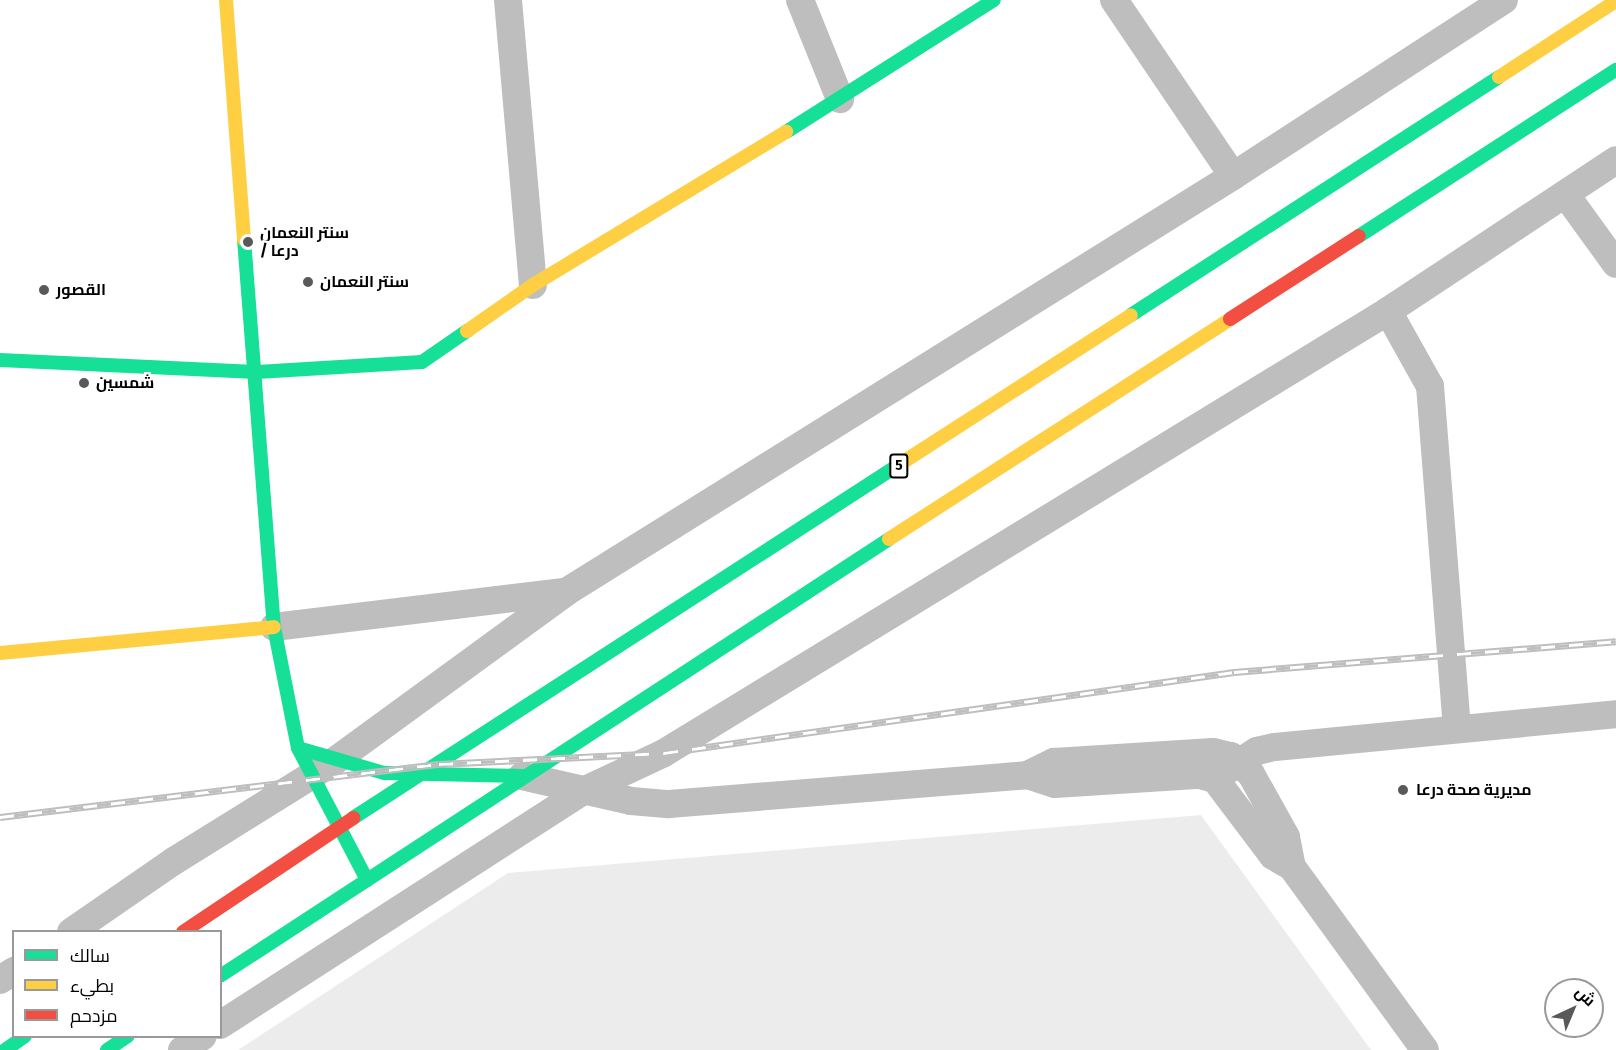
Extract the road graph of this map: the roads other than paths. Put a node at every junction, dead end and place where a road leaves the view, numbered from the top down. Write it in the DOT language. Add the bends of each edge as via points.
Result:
graph roads {
  1 [pos="226,0"];
  2 [pos="508,0"];
  3 [pos="800,0"];
  4 [pos="994,0"];
  5 [pos="1114,0"];
  6 [pos="1504,0"];
  7 [pos="1616,1"];
  8 [pos="1616,70"];
  9 [pos="840,99"];
  10 [pos="1616,160"];
  11 [pos="1233,176"];
  12 [pos="1566,195"];
  13 [pos="1616,264"];
  14 [pos="533,285"];
  15 [pos="1388,311"];
  16 [pos="0,360"];
  17 [pos="257,372"];
  18 [pos="566,592"];
  19 [pos="274,627"];
  20 [pos="0,653"];
  21 [pos="1616,714"];
  22 [pos="1457,729"];
  23 [pos="298,748"];
  24 [pos="336,760"];
  25 [pos="1239,761"];
  26 [pos="421,774"];
  27 [pos="312,775"];
  28 [pos="1027,775"];
  29 [pos="522,776"];
  30 [pos="1215,779"];
  31 [pos="583,791"];
  32 [pos="338,827"];
  33 [pos="1292,867"];
  34 [pos="368,880"];
  35 [pos="74,930"];
  36 [pos="186,930"];
  37 [pos="222,975"];
  38 [pos="222,1024"];
  39 [pos="22,1038"];
  40 [pos="125,1038"];
  41 [pos="200,1038"];
  42 [pos="5,1050"];
  43 [pos="107,1050"];
  44 [pos="182,1050"];
  45 [pos="1425,1050"];
  1 -- 17 [label="main road"];
  2 -- 14 [label="street"];
  3 -- 9 [label="street"];
  4 -- 9 [label="main road"];
  5 -- 11 [label="street"];
  6 -- 11 [label="street"];
  7 -- 26 [label="main road, 5"];
  8 -- 29 [label="main road"];
  9 -- 14 [label="main road"];
  10 -- 12 [label="street"];
  11 -- 18 [label="street"];
  12 -- 13 [label="street"];
  12 -- 15 [label="street"];
  14 -- 17 [label="main road" via="422,362"];
  15 -- 22 [label="street" via="1430,386"];
  15 -- 31 [label="street" via="664,753"];
  16 -- 17 [label="main road"];
  17 -- 19 [label="main road"];
  18 -- 19 [label="street"];
  18 -- 24 [label="street"];
  19 -- 20 [label="main road"];
  19 -- 23 [label="main road"];
  21 -- 22 [label="street"];
  22 -- 25 [label="street" via="1275,747"];
  23 -- 24 [label="main road"];
  23 -- 27 [label="main road"];
  24 -- 26 [label="main road" via="384,773"];
  24 -- 27 [label="street"];
  25 -- 28 [label="street" via="1222,753 1204,752 1054,762"];
  25 -- 30 [label="street"];
  25 -- 33 [label="street" via="1251,774 1286,837"];
  26 -- 29 [label="main road"];
  26 -- 32 [label="main road, 5"];
  27 -- 32 [label="main road"];
  27 -- 35 [label="street" via="174,861"];
  28 -- 30 [label="street" via="1055,784 1200,775"];
  28 -- 31 [label="street" via="669,804"];
  29 -- 31 [label="street"];
  29 -- 34 [label="main road"];
  30 -- 33 [label="street" via="1274,856"];
  31 -- 38 [label="street"];
  32 -- 34 [label="main road"];
  32 -- 36 [label="main road, 5"];
  33 -- 45 [label="street"];
  34 -- 37 [label="main road"];
  39 -- 42 [label="main road"];
  40 -- 43 [label="main road"];
  41 -- 44 [label="street"];
}
